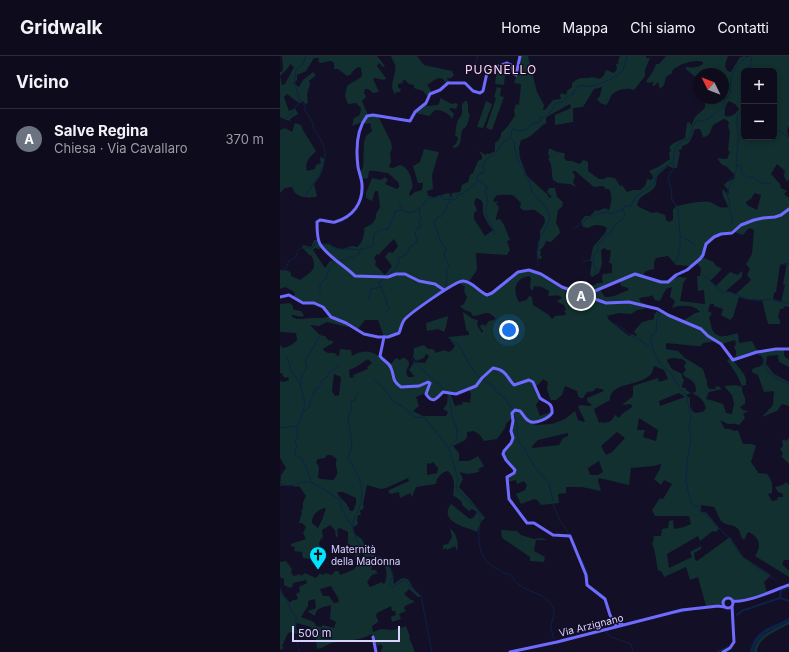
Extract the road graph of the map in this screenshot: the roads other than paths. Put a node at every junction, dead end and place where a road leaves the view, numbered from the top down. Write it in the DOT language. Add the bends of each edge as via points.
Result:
graph roads {
  1 [pos="520,56"];
  2 [pos="789,209"];
  3 [pos="444,290"];
  4 [pos="583,296"];
  5 [pos="280,297"];
  6 [pos="384,337"];
  7 [pos="789,349"];
  8 [pos="789,585"];
  9 [pos="733,600"];
  10 [pos="739,601"];
  11 [pos="723,602"];
  12 [pos="718,606"];
  13 [pos="733,606"];
  14 [pos="727,608"];
  15 [pos="733,612"];
  16 [pos="615,624"];
  17 [pos="372,637"];
  18 [pos="376,652"];
  19 [pos="510,652"];
  20 [pos="723,652"];
  1 -- 3 [label="street" via="516,75 507,63 487,69 482,92 475,92 463,83 448,83 430,94 426,103 415,112 410,121 367,116 358,138 358,167 362,184 359,204 356,210 342,219 334,222 317,222 319,244 355,276 388,277 405,274"];
  2 -- 4 [label="street" via="781,215 748,222 740,225 732,233 714,237 706,244 702,258 668,282 635,274"];
  3 -- 4 [label="street" via="464,281 487,295 518,272 529,270 542,274"];
  3 -- 6 [label="street" via="405,319 399,333"];
  4 -- 7 [label="street" via="608,303 629,302 658,309 701,329 721,344 733,360 757,352"];
  5 -- 6 [label="street" via="289,295 303,303 319,305 331,317 364,334"];
  6 -- 16 [label="street" via="380,356 392,368 395,381 401,387 419,386 428,382 430,383 426,394 431,399 436,400 444,392 456,394 476,386 494,368 504,372 514,385 528,380 533,382 541,399 546,400 551,406 552,412 547,418 531,422 520,411 515,410 512,413 512,443 504,451 506,460 515,470 507,477 510,501 527,523 534,523 553,535 570,536 586,575 586,585 605,599"];
  8 -- 10 [label="street"];
  9 -- 10 [label="street"];
  9 -- 11 [label="street" via="726,598"];
  9 -- 13 [label="street"];
  10 -- 13 [label="street"];
  11 -- 12 [label="street"];
  11 -- 14 [label="street"];
  12 -- 14 [label="street"];
  12 -- 16 [label="street, Via Arzignano"];
  13 -- 14 [label="street"];
  13 -- 15 [label="street"];
  14 -- 15 [label="street"];
  15 -- 20 [label="street" via="734,642"];
  16 -- 19 [label="street, Via Arzignano" via="609,628"];
  17 -- 18 [label="street"];
}
